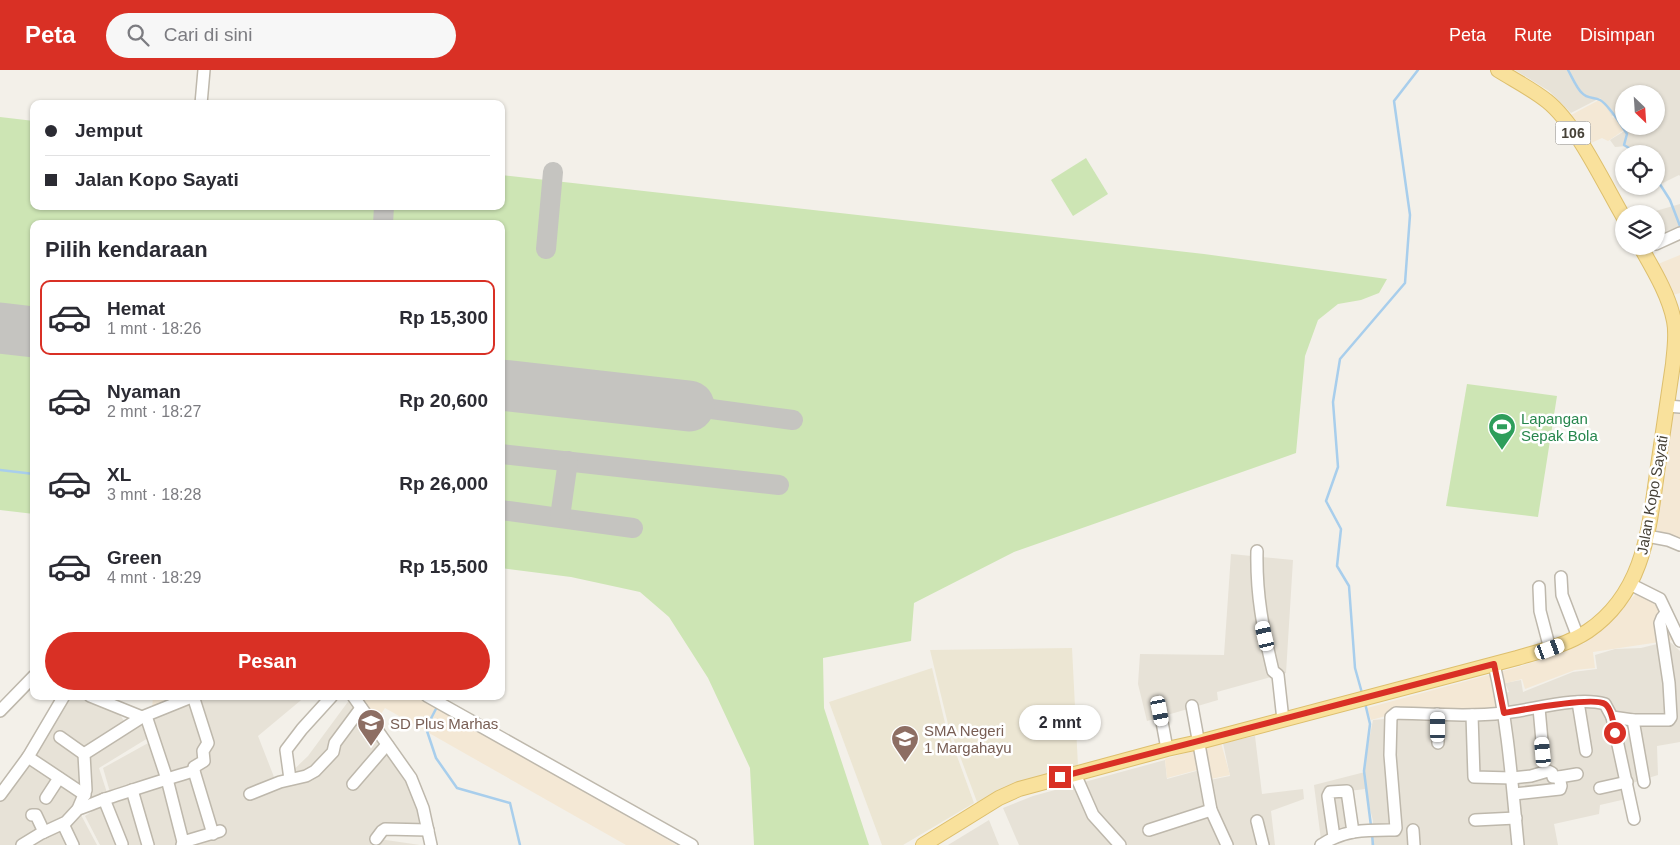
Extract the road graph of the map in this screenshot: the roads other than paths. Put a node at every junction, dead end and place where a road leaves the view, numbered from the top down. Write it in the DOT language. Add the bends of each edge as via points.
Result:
graph roads {
  1 [pos="204,70"];
  2 [pos="1498,70"];
  3 [pos="201,100"];
  4 [pos="1616,205"];
  5 [pos="1677,234"];
  6 [pos="1665,240"];
  7 [pos="1647,255"];
  8 [pos="1674,407"];
  9 [pos="1648,533"];
  10 [pos="1680,540"];
  11 [pos="1680,545"];
  12 [pos="1257,552"];
  13 [pos="1561,577"];
  14 [pos="1630,584"];
  15 [pos="1539,588"];
  16 [pos="1666,613"];
  17 [pos="1578,637"];
  18 [pos="1680,641"];
  19 [pos="1550,649"];
  20 [pos="1494,664"];
  21 [pos="30,680"];
  22 [pos="62,700"];
  23 [pos="101,700"];
  24 [pos="183,700"];
  25 [pos="194,700"];
  26 [pos="328,700"];
  27 [pos="356,700"];
  28 [pos="435,700"];
  29 [pos="1578,702"];
  30 [pos="1192,706"];
  31 [pos="361,708"];
  32 [pos="1539,708"];
  33 [pos="0,711"];
  34 [pos="1160,711"];
  35 [pos="1504,713"];
  36 [pos="1438,714"];
  37 [pos="1472,715"];
  38 [pos="144,716"];
  39 [pos="1612,717"];
  40 [pos="1283,720"];
  41 [pos="1633,720"];
  42 [pos="60,737"];
  43 [pos="1199,742"];
  44 [pos="1438,742"];
  45 [pos="388,746"];
  46 [pos="1167,749"];
  47 [pos="1586,751"];
  48 [pos="1543,752"];
  49 [pos="84,754"];
  50 [pos="28,757"];
  51 [pos="194,771"];
  52 [pos="1075,774"];
  53 [pos="1577,774"];
  54 [pos="1559,777"];
  55 [pos="59,778"];
  56 [pos="1512,778"];
  57 [pos="166,779"];
  58 [pos="290,779"];
  59 [pos="1626,782"];
  60 [pos="1644,782"];
  61 [pos="353,784"];
  62 [pos="1600,788"];
  63 [pos="132,790"];
  64 [pos="250,794"];
  65 [pos="1514,794"];
  66 [pos="0,795"];
  67 [pos="85,795"];
  68 [pos="46,798"];
  69 [pos="104,799"];
  70 [pos="78,808"];
  71 [pos="1211,810"];
  72 [pos="32,815"];
  73 [pos="1516,818"];
  74 [pos="1634,819"];
  75 [pos="1475,820"];
  76 [pos="1257,821"];
  77 [pos="63,824"];
  78 [pos="428,830"];
  79 [pos="1149,830"];
  80 [pos="1412,830"];
  81 [pos="1353,832"];
  82 [pos="1334,837"];
  83 [pos="38,838"];
  84 [pos="376,839"];
  85 [pos="122,844"];
  86 [pos="183,844"];
  87 [pos="22,845"];
  88 [pos="73,845"];
  89 [pos="148,845"];
  90 [pos="431,845"];
  91 [pos="692,845"];
  92 [pos="923,845"];
  93 [pos="1120,845"];
  94 [pos="1227,845"];
  95 [pos="1263,845"];
  96 [pos="1321,845"];
  97 [pos="1414,845"];
  98 [pos="1518,845"];
  1 -- 3 [label="street"];
  2 -- 4 [label="main road, 106" via="1547,101 1564,119"];
  5 -- 6 [label="street"];
  7 -- 8 [label="main road, Jalan Kopo Sayati" via="1674,322"];
  8 -- 9 [label="main road, Jalan Kopo Sayati"];
  9 -- 10 [label="street"];
  9 -- 11 [label="street"];
  9 -- 14 [label="main road, Jalan Kopo Sayati" via="1641,561"];
  12 -- 40 [label="street" via="1256,580 1261,619 1273,671 1277,674"];
  13 -- 17 [label="street" via="1562,595"];
  14 -- 16 [label="street" via="1658,597"];
  14 -- 17 [label="main road, Jalan Kopo Sayati" via="1605,617"];
  15 -- 19 [label="street" via="1541,615"];
  16 -- 18 [label="street"];
  16 -- 41 [label="street" via="1660,623 1669,683 1670,719"];
  17 -- 19 [label="main road, Jalan Kopo Sayati"];
  19 -- 20 [label="main road, Jalan Kopo Sayati"];
  20 -- 35 [label="street"];
  20 -- 40 [label="main road, Jalan Kopo Sayati"];
  21 -- 33 [label="street"];
  22 -- 50 [label="street"];
  23 -- 38 [label="street"];
  24 -- 38 [label="street"];
  25 -- 51 [label="street" via="208,743 203,750 204,761 194,767"];
  26 -- 58 [label="street" via="286,750"];
  27 -- 31 [label="street"];
  28 -- 91 [label="street"];
  29 -- 32 [label="street"];
  29 -- 39 [label="street" via="1605,704"];
  29 -- 47 [label="street"];
  30 -- 43 [label="street"];
  31 -- 45 [label="street"];
  31 -- 58 [label="street" via="335,743 333,752 314,771"];
  32 -- 35 [label="street"];
  32 -- 48 [label="street"];
  34 -- 46 [label="street"];
  35 -- 37 [label="street"];
  35 -- 56 [label="street"];
  36 -- 37 [label="street"];
  36 -- 44 [label="street"];
  36 -- 81 [label="street" via="1392,715 1390,755 1396,828"];
  37 -- 56 [label="street" via="1474,777"];
  38 -- 49 [label="street"];
  38 -- 57 [label="street"];
  39 -- 41 [label="street"];
  39 -- 59 [label="street"];
  40 -- 43 [label="main road, Jalan Kopo Sayati"];
  41 -- 60 [label="street"];
  42 -- 49 [label="street"];
  43 -- 46 [label="main road, Jalan Kopo Sayati"];
  43 -- 71 [label="street"];
  45 -- 61 [label="street"];
  45 -- 78 [label="street" via="414,785"];
  46 -- 52 [label="main road, Jalan Kopo Sayati"];
  49 -- 67 [label="street"];
  50 -- 55 [label="street"];
  50 -- 66 [label="street"];
  51 -- 57 [label="street"];
  51 -- 86 [label="street" via="217,832"];
  52 -- 92 [label="main road, Jalan Kopo Sayati" via="1010,793"];
  52 -- 93 [label="street" via="1093,815"];
  53 -- 54 [label="street"];
  54 -- 56 [label="street" via="1548,771"];
  54 -- 65 [label="street" via="1560,789"];
  55 -- 67 [label="street"];
  55 -- 68 [label="street"];
  56 -- 65 [label="street"];
  57 -- 63 [label="street"];
  57 -- 86 [label="street"];
  58 -- 64 [label="street"];
  59 -- 62 [label="street"];
  59 -- 74 [label="street"];
  63 -- 69 [label="street"];
  63 -- 89 [label="street"];
  65 -- 73 [label="street"];
  67 -- 70 [label="street"];
  69 -- 70 [label="street"];
  69 -- 85 [label="street"];
  70 -- 77 [label="street"];
  71 -- 79 [label="street"];
  71 -- 94 [label="street"];
  72 -- 83 [label="street" via="36,815"];
  73 -- 75 [label="street"];
  73 -- 98 [label="street"];
  76 -- 95 [label="street"];
  77 -- 83 [label="street"];
  77 -- 88 [label="street"];
  78 -- 84 [label="street" via="385,829"];
  78 -- 90 [label="street"];
  80 -- 97 [label="street"];
  81 -- 82 [label="street"];
  81 -- 82 [label="street" via="1347,791 1330,792"];
  82 -- 96 [label="street"];
  83 -- 87 [label="street"];
}
